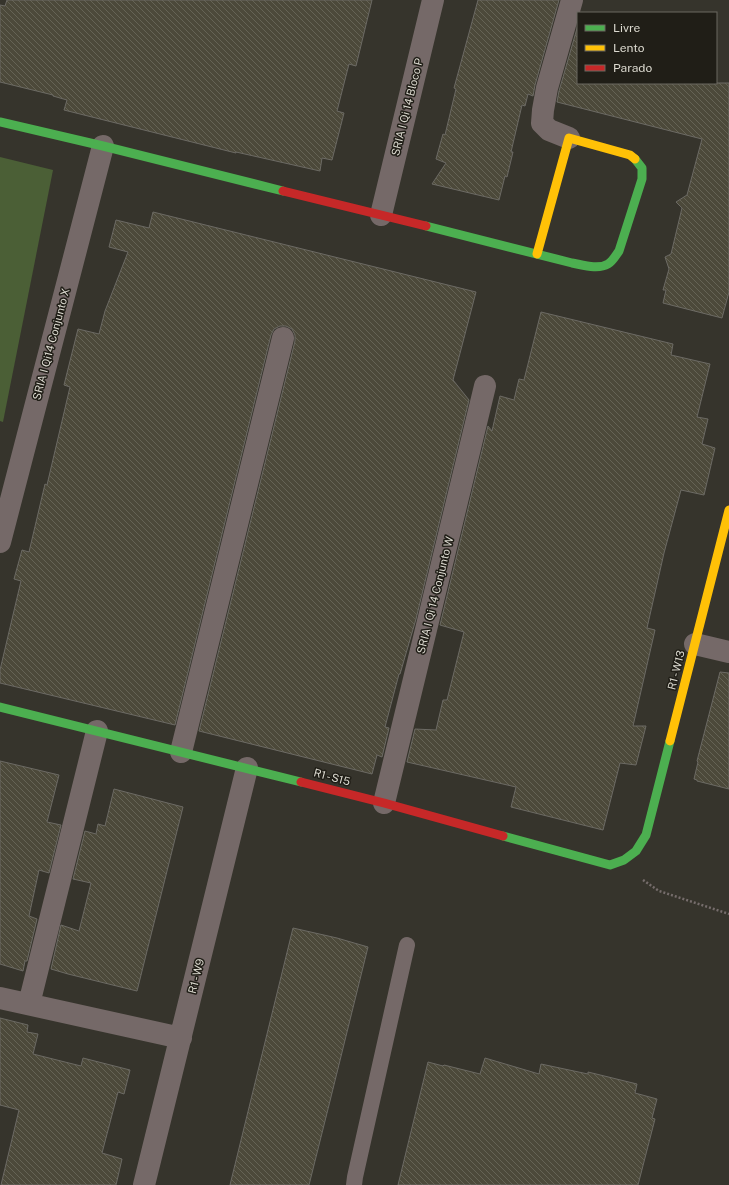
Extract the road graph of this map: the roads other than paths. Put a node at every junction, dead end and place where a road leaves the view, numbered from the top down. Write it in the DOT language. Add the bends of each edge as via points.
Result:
graph roads {
  1 [pos="433,0"];
  2 [pos="572,0"];
  3 [pos="0,122"];
  4 [pos="569,138"];
  5 [pos="103,146"];
  6 [pos="380,215"];
  7 [pos="537,254"];
  8 [pos="283,338"];
  9 [pos="485,386"];
  10 [pos="729,510"];
  11 [pos="0,542"];
  12 [pos="695,644"];
  13 [pos="729,652"];
  14 [pos="0,707"];
  15 [pos="97,731"];
  16 [pos="181,752"];
  17 [pos="247,768"];
  18 [pos="384,803"];
  19 [pos="610,865"];
  20 [pos="408,946"];
  21 [pos="0,998"];
  22 [pos="29,1004"];
  23 [pos="181,1038"];
  24 [pos="144,1185"];
  25 [pos="354,1185"];
  1 -- 6 [label="street, SRIA I Qi 14 Bloco P"];
  2 -- 4 [label="street" via="548,88 542,123 549,130"];
  3 -- 5 [label="street"];
  4 -- 7 [label="street"];
  4 -- 7 [label="street" via="630,156 638,161 643,171 642,179 619,251 613,260 605,265 591,267"];
  5 -- 6 [label="street"];
  5 -- 11 [label="street, SRIA I Qi14 Conjunto X"];
  6 -- 7 [label="street"];
  8 -- 16 [label="street"];
  9 -- 18 [label="street, SRIA I Qi 14 Conjunto W"];
  10 -- 12 [label="street, R1 - W13"];
  12 -- 13 [label="street"];
  12 -- 19 [label="street, R1 - W13" via="646,835 636,851 624,860"];
  14 -- 15 [label="street, R1 - S15"];
  15 -- 16 [label="street, R1 - S15"];
  15 -- 22 [label="street"];
  16 -- 17 [label="street, R1 - S15"];
  17 -- 18 [label="street, R1 - S15"];
  17 -- 23 [label="street, R1 - W9"];
  18 -- 19 [label="street, R1 - S15"];
  20 -- 25 [label="lane"];
  21 -- 22 [label="street"];
  22 -- 23 [label="street"];
  23 -- 24 [label="street, R1 - W9"];
}
